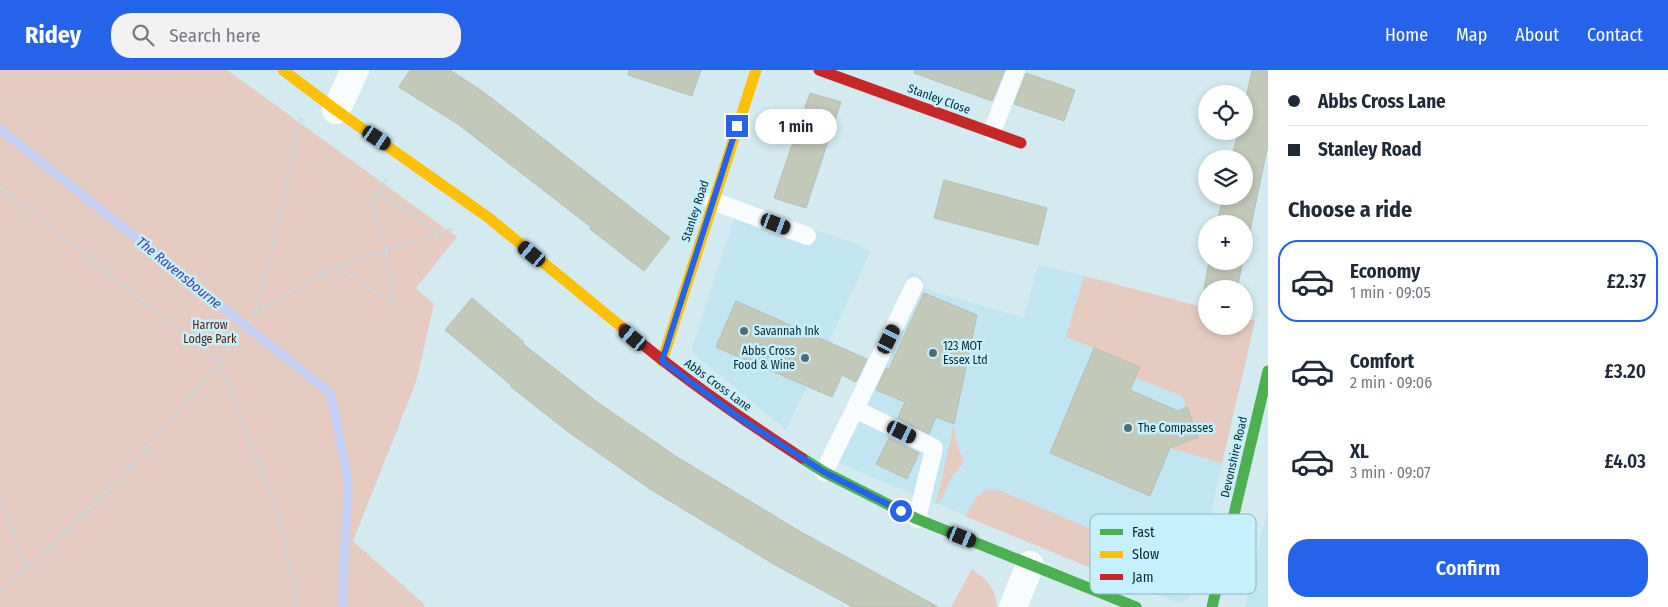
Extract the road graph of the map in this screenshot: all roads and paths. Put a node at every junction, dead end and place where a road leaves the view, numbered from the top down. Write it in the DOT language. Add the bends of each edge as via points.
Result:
graph roads {
  1 [pos="283,70"];
  2 [pos="355,70"];
  3 [pos="756,70"];
  4 [pos="819,70"];
  5 [pos="1016,70"];
  6 [pos="307,87"];
  7 [pos="336,110"];
  8 [pos="992,132"];
  9 [pos="1021,143"];
  10 [pos="402,156"];
  11 [pos="0,186"];
  12 [pos="378,191"];
  13 [pos="713,201"];
  14 [pos="489,218"];
  15 [pos="438,234"];
  16 [pos="807,236"];
  17 [pos="386,250"];
  18 [pos="337,266"];
  19 [pos="914,286"];
  20 [pos="255,313"];
  21 [pos="662,361"];
  22 [pos="219,362"];
  23 [pos="1268,371"];
  24 [pos="855,409"];
  25 [pos="1261,439"];
  26 [pos="824,472"];
  27 [pos="0,492"];
  28 [pos="1239,514"];
  29 [pos="917,519"];
  30 [pos="1030,565"];
  31 [pos="26,569"];
  32 [pos="1090,589"];
  33 [pos="0,592"];
  34 [pos="1103,594"];
  35 [pos="1216,594"];
  36 [pos="299,607"];
  37 [pos="1013,607"];
  38 [pos="1136,607"];
  39 [pos="1212,607"];
  1 -- 6 [label="street, Abbs Cross Lane"];
  2 -- 7 [label="street"];
  3 -- 13 [label="street, Stanley Road"];
  4 -- 8 [label="street, Stanley Close"];
  5 -- 8 [label="lane"];
  6 -- 7 [label="street, Abbs Cross Lane"];
  6 -- 20 [label="path" via="278,225"];
  7 -- 10 [label="street, Abbs Cross Lane"];
  8 -- 9 [label="street, Stanley Close"];
  10 -- 12 [label="path"];
  10 -- 14 [label="street, Abbs Cross Lane"];
  11 -- 22 [label="path"];
  12 -- 15 [label="path"];
  12 -- 17 [label="path" via="372,200"];
  13 -- 16 [label="lane"];
  13 -- 21 [label="street, Stanley Road"];
  14 -- 15 [label="path"];
  14 -- 21 [label="street, Abbs Cross Lane"];
  15 -- 17 [label="path"];
  17 -- 18 [label="path"];
  17 -- 18 [label="path" via="392,303"];
  18 -- 20 [label="path"];
  19 -- 24 [label="lane"];
  20 -- 22 [label="path"];
  21 -- 26 [label="street, Abbs Cross Lane" via="738,417"];
  22 -- 31 [label="path" via="107,491"];
  22 -- 36 [label="path" via="278,512"];
  23 -- 25 [label="street, Devonshire Road"];
  24 -- 26 [label="lane"];
  24 -- 29 [label="lane" via="934,448"];
  25 -- 28 [label="street, Devonshire Road"];
  26 -- 29 [label="street, Abbs Cross Lane"];
  27 -- 31 [label="path"];
  29 -- 30 [label="street, Abbs Cross Lane"];
  30 -- 32 [label="street, Abbs Cross Lane"];
  30 -- 37 [label="street"];
  31 -- 33 [label="path"];
  34 -- 38 [label="street, Abbs Cross Lane"];
  35 -- 39 [label="street, Devonshire Road"];
}
